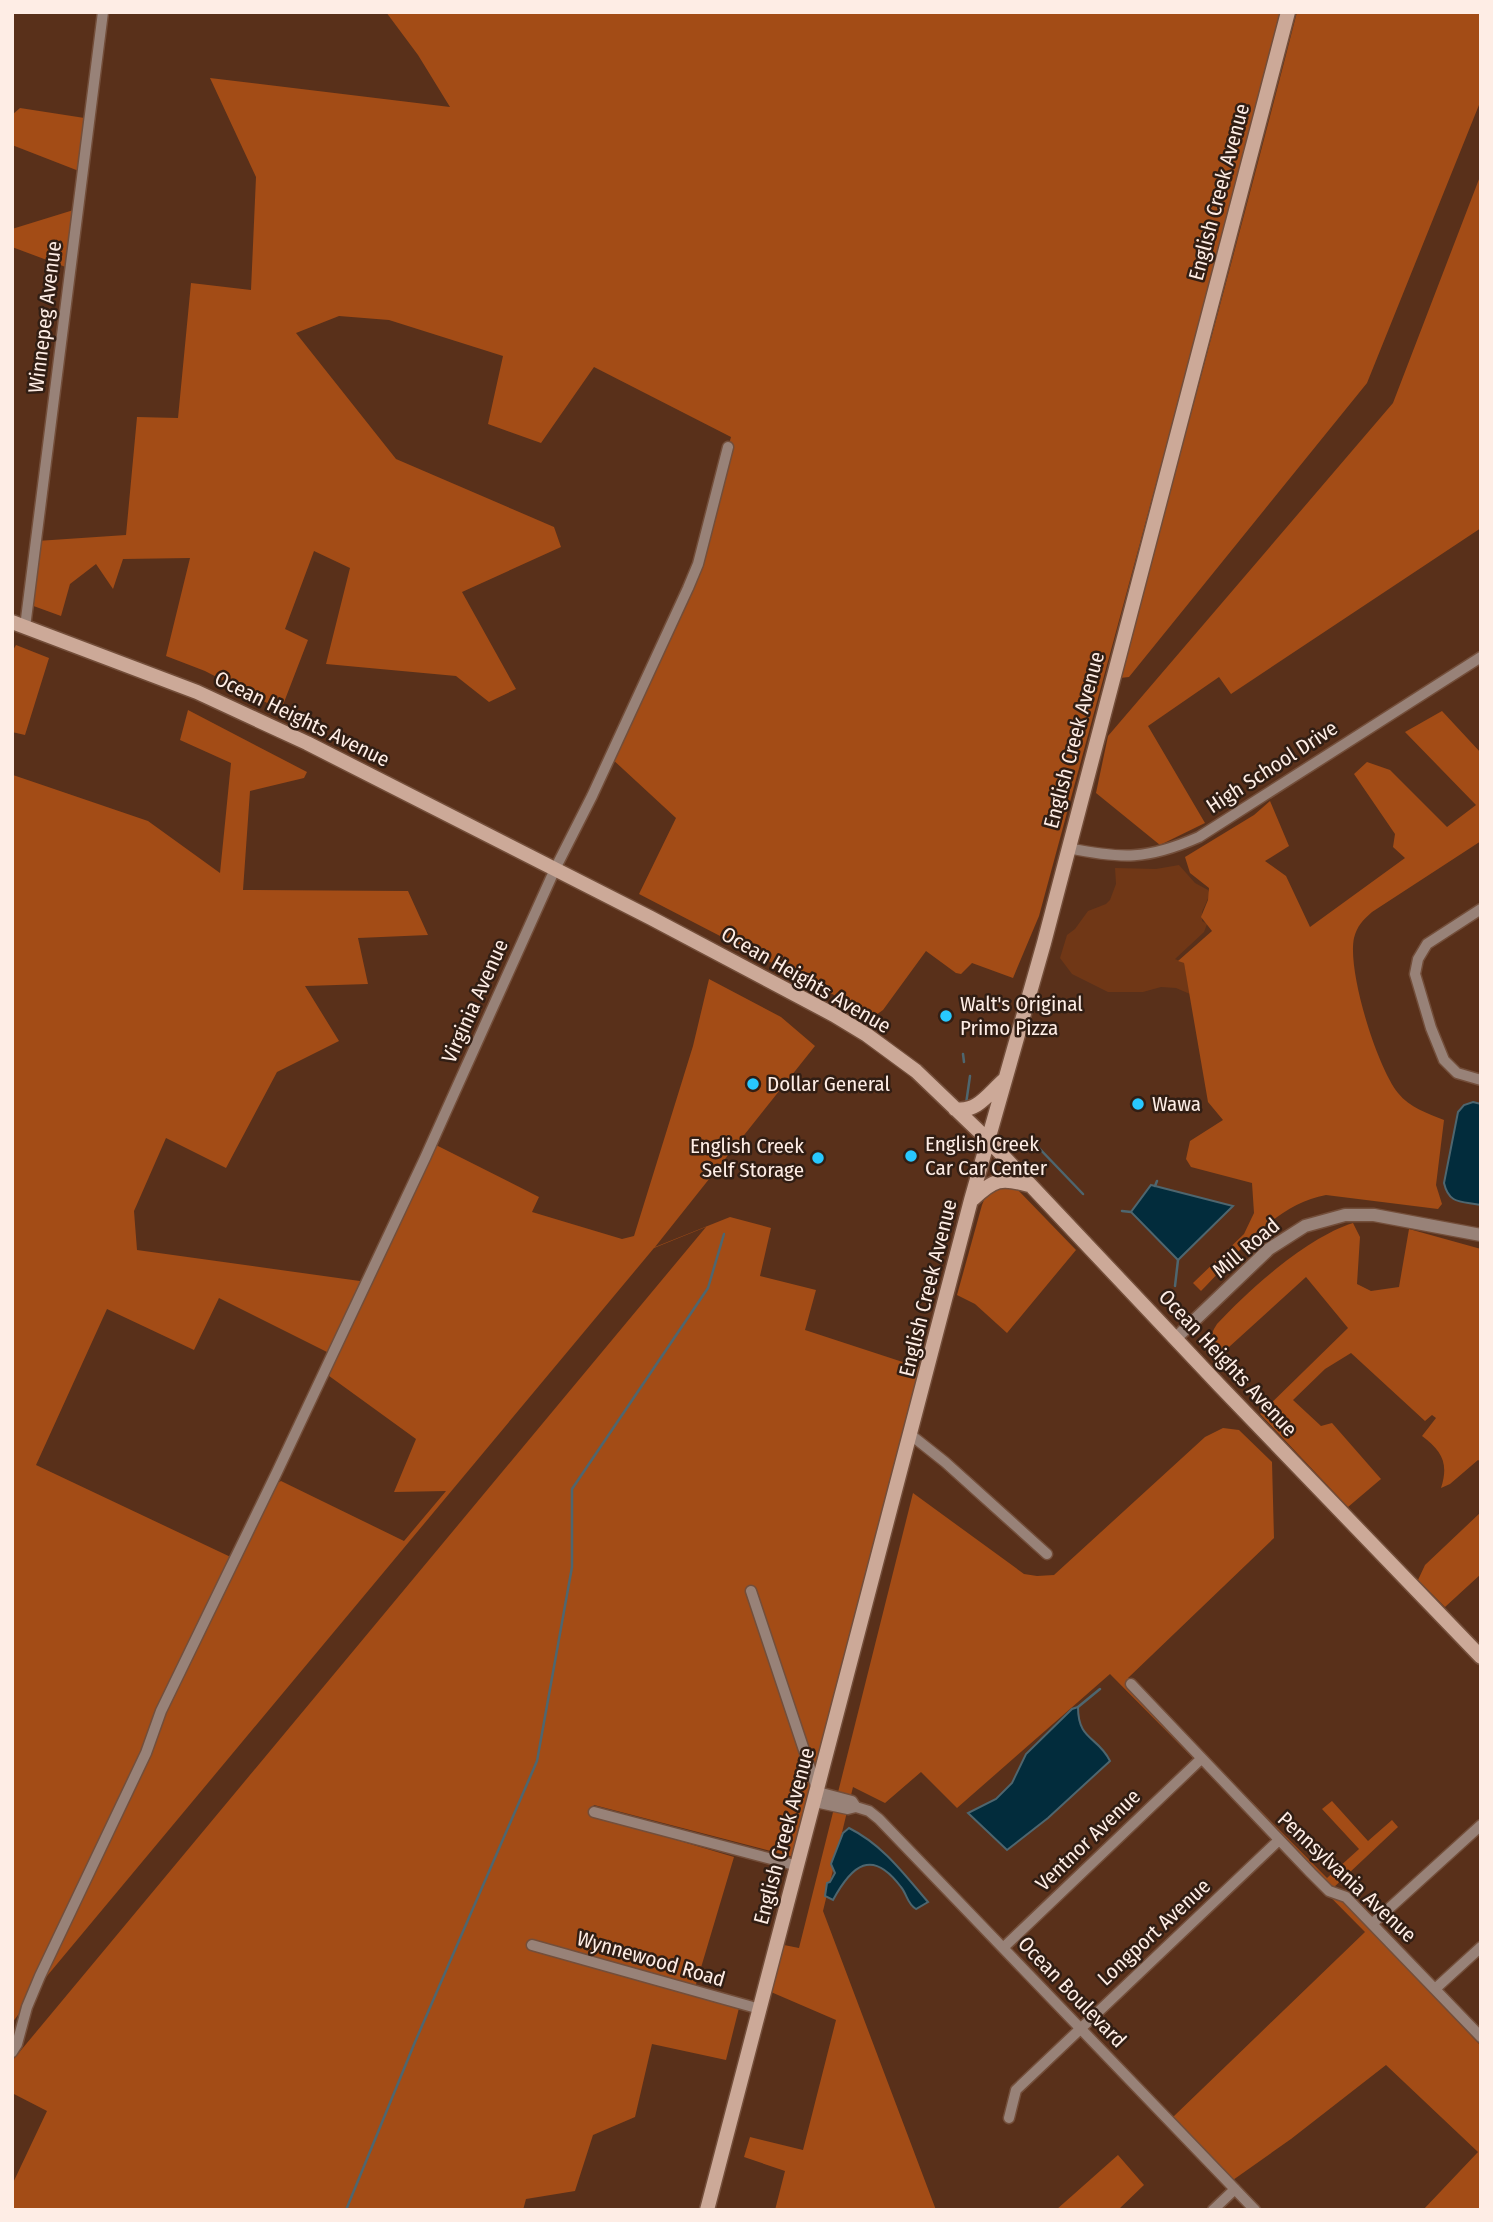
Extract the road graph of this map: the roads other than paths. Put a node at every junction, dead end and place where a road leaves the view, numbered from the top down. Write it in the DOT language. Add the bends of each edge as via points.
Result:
graph roads {
  1 [pos="103,12"];
  2 [pos="1288,12"];
  3 [pos="728,447"];
  4 [pos="18,624"];
  5 [pos="1481,657"];
  6 [pos="1068,848"];
  7 [pos="555,869"];
  8 [pos="1481,909"];
  9 [pos="1005,1079"];
  10 [pos="1481,1080"];
  11 [pos="955,1109"];
  12 [pos="988,1140"];
  13 [pos="1030,1185"];
  14 [pos="971,1200"];
  15 [pos="1481,1235"];
  16 [pos="1176,1338"];
  17 [pos="911,1436"];
  18 [pos="1047,1555"];
  19 [pos="751,1591"];
  20 [pos="1481,1657"];
  21 [pos="1130,1684"];
  22 [pos="1200,1759"];
  23 [pos="817,1797"];
  24 [pos="594,1812"];
  25 [pos="1481,1825"];
  26 [pos="1278,1841"];
  27 [pos="798,1866"];
  28 [pos="1373,1923"];
  29 [pos="532,1945"];
  30 [pos="1481,1947"];
  31 [pos="1003,1948"];
  32 [pos="1435,1989"];
  33 [pos="760,2010"];
  34 [pos="1080,2028"];
  35 [pos="1481,2037"];
  36 [pos="12,2052"];
  37 [pos="1009,2118"];
  38 [pos="1235,2189"];
  39 [pos="707,2210"];
  40 [pos="1213,2210"];
  41 [pos="1255,2210"];
  1 -- 4 [label="street, Winnepeg Avenue"];
  2 -- 6 [label="main road, English Creek Avenue"];
  3 -- 7 [label="street, Virginia Avenue" via="698,564"];
  4 -- 7 [label="main road, Ocean Heights Avenue" via="197,692"];
  5 -- 6 [label="street, High School Drive" via="1199,837 1165,851 1130,857"];
  6 -- 9 [label="main road, English Creek Avenue"];
  7 -- 11 [label="main road, Ocean Heights Avenue" via="834,1015 906,1064"];
  7 -- 36 [label="street, Virginia Avenue" via="425,1158 40,1976"];
  8 -- 10 [label="street" via="1427,944 1415,974 1444,1060 1457,1073"];
  9 -- 11 [label="main road" via="975,1107"];
  9 -- 12 [label="main road, English Creek Avenue"];
  11 -- 12 [label="main road, Ocean Heights Avenue"];
  12 -- 13 [label="main road, Ocean Heights Avenue"];
  12 -- 14 [label="main road, English Creek Avenue"];
  13 -- 14 [label="main road" via="997,1181"];
  13 -- 16 [label="main road, Ocean Heights Avenue"];
  14 -- 17 [label="main road, English Creek Avenue"];
  15 -- 16 [label="street, Mill Road" via="1374,1215 1323,1219 1269,1249"];
  16 -- 20 [label="main road, Ocean Heights Avenue"];
  17 -- 18 [label="street"];
  17 -- 23 [label="main road, English Creek Avenue"];
  19 -- 23 [label="street"];
  21 -- 22 [label="street, Pennsylvania Avenue"];
  22 -- 26 [label="street, Pennsylvania Avenue"];
  22 -- 31 [label="street, Ventnor Avenue"];
  23 -- 27 [label="main road, English Creek Avenue"];
  23 -- 31 [label="street, Ocean Boulevard" via="848,1809 869,1811 879,1819"];
  24 -- 27 [label="street"];
  25 -- 28 [label="street"];
  26 -- 28 [label="street, Pennsylvania Avenue" via="1329,1891 1346,1897"];
  26 -- 34 [label="street, Longport Avenue"];
  27 -- 33 [label="main road, English Creek Avenue"];
  28 -- 32 [label="street, Pennsylvania Avenue"];
  29 -- 33 [label="street, Wynnewood Road"];
  30 -- 32 [label="street"];
  31 -- 34 [label="street, Ocean Boulevard"];
  32 -- 35 [label="street, Pennsylvania Avenue"];
  33 -- 39 [label="main road, English Creek Avenue"];
  34 -- 37 [label="street, Longport Avenue" via="1016,2090"];
  34 -- 38 [label="street, Ocean Boulevard"];
  38 -- 40 [label="street"];
  38 -- 41 [label="street, Ocean Boulevard"];
}
